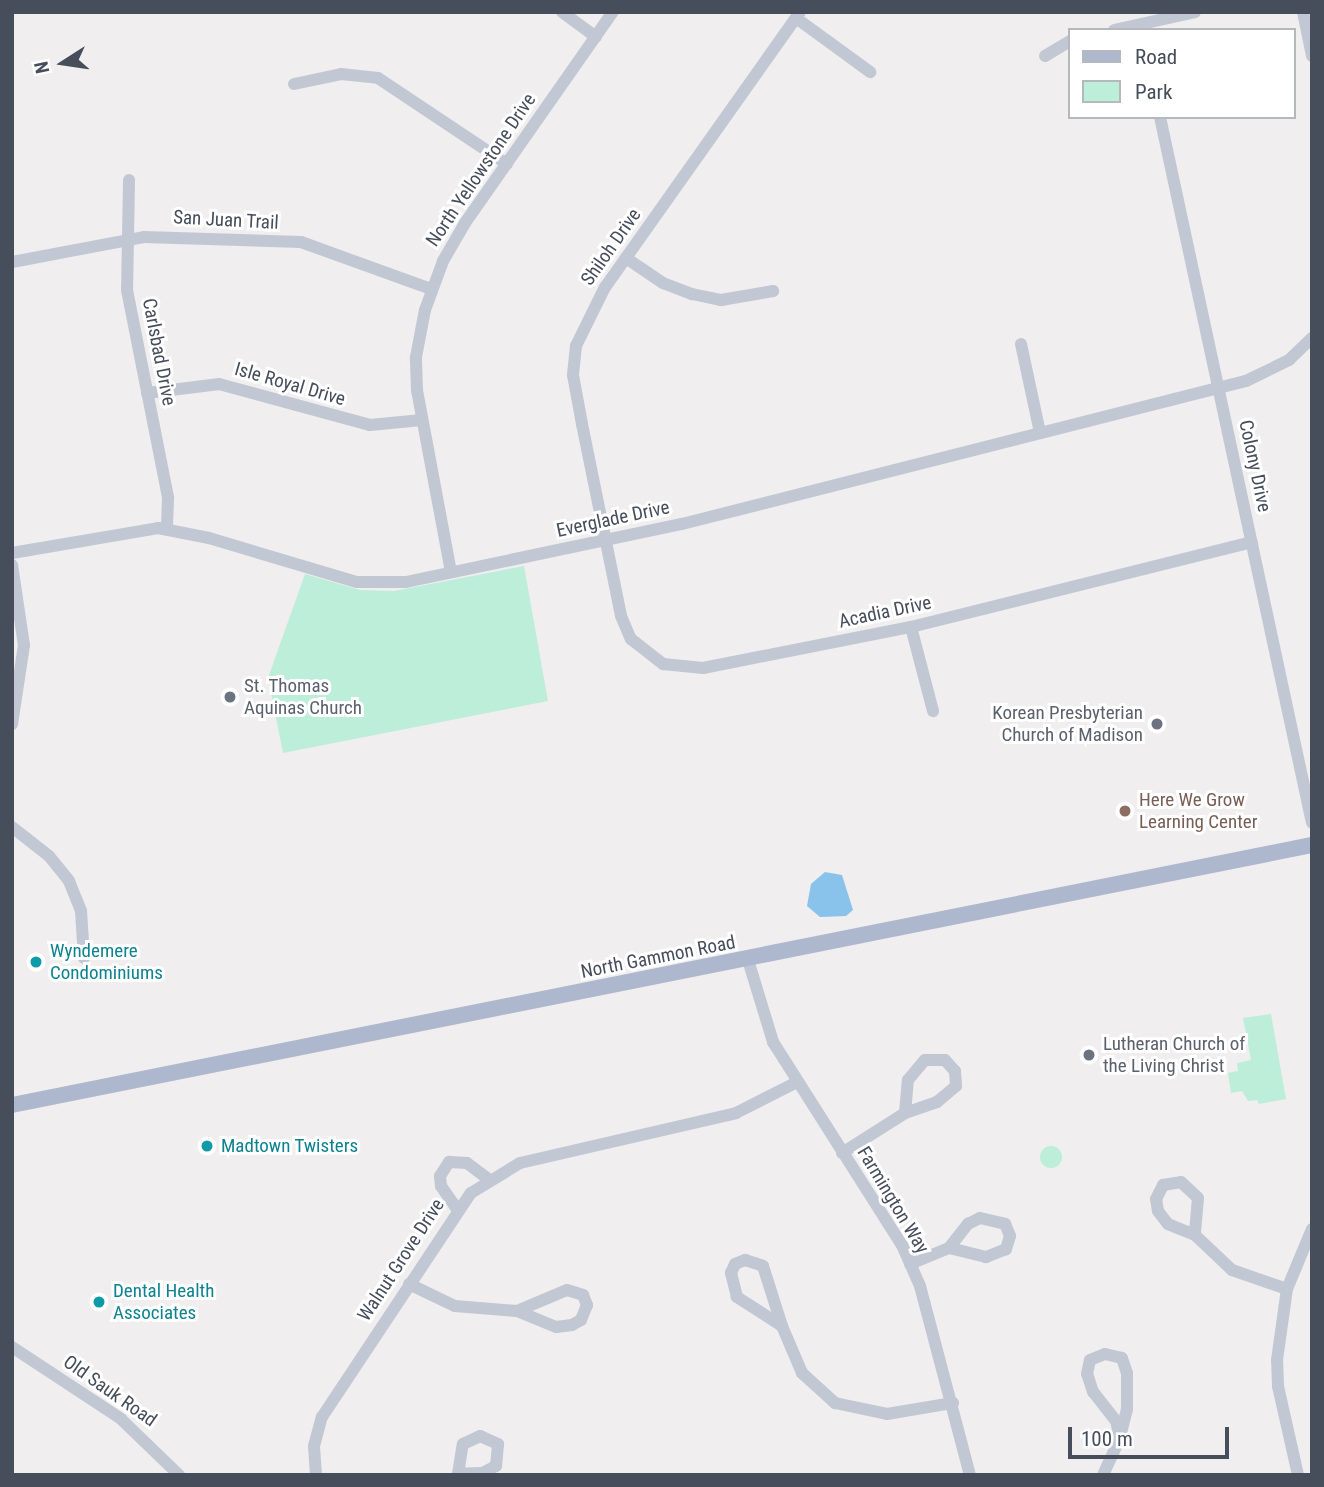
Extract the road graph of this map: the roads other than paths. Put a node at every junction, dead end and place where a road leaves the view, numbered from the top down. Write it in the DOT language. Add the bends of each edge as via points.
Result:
graph roads {
  1 [pos="562,12"];
  2 [pos="613,12"];
  3 [pos="1195,12"];
  4 [pos="1303,12"];
  5 [pos="798,15"];
  6 [pos="1141,27"];
  7 [pos="596,37"];
  8 [pos="1068,42"];
  9 [pos="1045,56"];
  10 [pos="1312,56"];
  11 [pos="870,72"];
  12 [pos="294,84"];
  13 [pos="1160,119"];
  14 [pos="507,164"];
  15 [pos="129,180"];
  16 [pos="127,239"];
  17 [pos="626,258"];
  18 [pos="12,262"];
  19 [pos="431,289"];
  20 [pos="773,291"];
  21 [pos="1312,338"];
  22 [pos="1021,344"];
  23 [pos="1218,388"];
  24 [pos="147,393"];
  25 [pos="422,420"];
  26 [pos="1040,433"];
  27 [pos="167,529"];
  28 [pos="606,541"];
  29 [pos="1252,542"];
  30 [pos="12,553"];
  31 [pos="12,565"];
  32 [pos="451,572"];
  33 [pos="911,627"];
  34 [pos="933,711"];
  35 [pos="12,724"];
  36 [pos="1312,823"];
  37 [pos="12,827"];
  38 [pos="1312,845"];
  39 [pos="84,958"];
  40 [pos="748,960"];
  41 [pos="797,1082"];
  42 [pos="12,1105"];
  43 [pos="905,1114"];
  44 [pos="842,1153"];
  45 [pos="488,1180"];
  46 [pos="457,1209"];
  47 [pos="1312,1229"];
  48 [pos="1195,1235"];
  49 [pos="949,1248"];
  50 [pos="910,1264"];
  51 [pos="409,1284"];
  52 [pos="1287,1289"];
  53 [pos="517,1311"];
  54 [pos="782,1326"];
  55 [pos="12,1347"];
  56 [pos="953,1403"];
  57 [pos="1120,1438"];
  58 [pos="180,1475"];
  59 [pos="316,1475"];
  60 [pos="970,1475"];
  61 [pos="1103,1475"];
  62 [pos="1298,1475"];
  1 -- 7 [label="street"];
  2 -- 7 [label="street, North Yellowstone Drive"];
  3 -- 6 [label="street"];
  4 -- 10 [label="street"];
  5 -- 11 [label="street"];
  5 -- 17 [label="street, Shiloh Drive"];
  7 -- 14 [label="street, North Yellowstone Drive"];
  8 -- 9 [label="street"];
  12 -- 14 [label="street" via="341,74 383,80"];
  13 -- 23 [label="street, Colony Drive"];
  14 -- 19 [label="street, North Yellowstone Drive" via="451,246"];
  15 -- 16 [label="street, Carlsbad Drive"];
  16 -- 18 [label="street, San Juan Trail"];
  16 -- 19 [label="street, San Juan Trail" via="159,236 301,242"];
  16 -- 24 [label="street, Carlsbad Drive" via="127,290"];
  17 -- 20 [label="street" via="663,283 692,294 720,300"];
  17 -- 28 [label="street, Shiloh Drive" via="588,314 573,359"];
  19 -- 25 [label="street, North Yellowstone Drive" via="416,357"];
  21 -- 23 [label="street, Everglade Drive" via="1267,373"];
  22 -- 26 [label="street"];
  23 -- 26 [label="street, Everglade Drive"];
  23 -- 29 [label="street, Colony Drive"];
  24 -- 25 [label="street, Isle Royal Drive" via="219,384 370,425"];
  24 -- 27 [label="street, Carlsbad Drive" via="168,498"];
  25 -- 32 [label="street, North Yellowstone Drive"];
  26 -- 28 [label="street, Everglade Drive"];
  27 -- 30 [label="street, Everglade Drive" via="118,532"];
  27 -- 32 [label="street, Everglade Drive" via="357,582 387,584"];
  28 -- 32 [label="street, Everglade Drive"];
  28 -- 33 [label="street, Acadia Drive" via="625,628 643,652 671,667 703,668"];
  29 -- 33 [label="street, Acadia Drive"];
  29 -- 36 [label="street, Colony Drive"];
  31 -- 35 [label="street" via="24,645"];
  33 -- 34 [label="street"];
  37 -- 39 [label="street" via="49,856 69,881 81,911"];
  38 -- 40 [label="main road, North Gammon Road"];
  40 -- 41 [label="street, Farmington Way" via="765,1023"];
  40 -- 42 [label="main road, North Gammon Road"];
  41 -- 44 [label="street, Farmington Way"];
  41 -- 45 [label="street, Walnut Grove Drive" via="736,1113 550,1154"];
  43 -- 43 [label="street" via="954,1091 957,1076 945,1060 925,1060 914,1070"];
  43 -- 44 [label="street"];
  44 -- 50 [label="street, Farmington Way"];
  45 -- 46 [label="street, Walnut Grove Drive"];
  45 -- 46 [label="street" via="467,1163 449,1162 440,1176 441,1186"];
  46 -- 51 [label="street, Walnut Grove Drive"];
  47 -- 52 [label="street"];
  48 -- 48 [label="street" via="1199,1208 1194,1191 1181,1182 1163,1185 1156,1199 1163,1219 1179,1231"];
  48 -- 52 [label="street" via="1232,1270"];
  49 -- 49 [label="street" via="986,1257 999,1255 1009,1242 1009,1229 1000,1219 980,1218 968,1224"];
  49 -- 50 [label="street"];
  50 -- 56 [label="street, Farmington Way" via="933,1321"];
  51 -- 53 [label="street" via="455,1306"];
  51 -- 59 [label="street, Walnut Grove Drive" via="323,1417 314,1446"];
  52 -- 62 [label="street" via="1278,1333 1278,1386"];
  53 -- 53 [label="street" via="565,1327 580,1320 586,1305 583,1296 567,1290"];
  54 -- 54 [label="street" via="763,1266 745,1260 735,1264 732,1284 737,1297"];
  54 -- 56 [label="street" via="802,1373 835,1402 887,1414"];
  55 -- 58 [label="street, Old Sauk Road" via="121,1419"];
  56 -- 60 [label="street, Farmington Way"];
  57 -- 57 [label="street" via="1127,1409 1127,1373 1122,1358 1105,1354 1090,1360 1087,1374 1093,1392 1116,1421"];
  57 -- 61 [label="street"];
}
